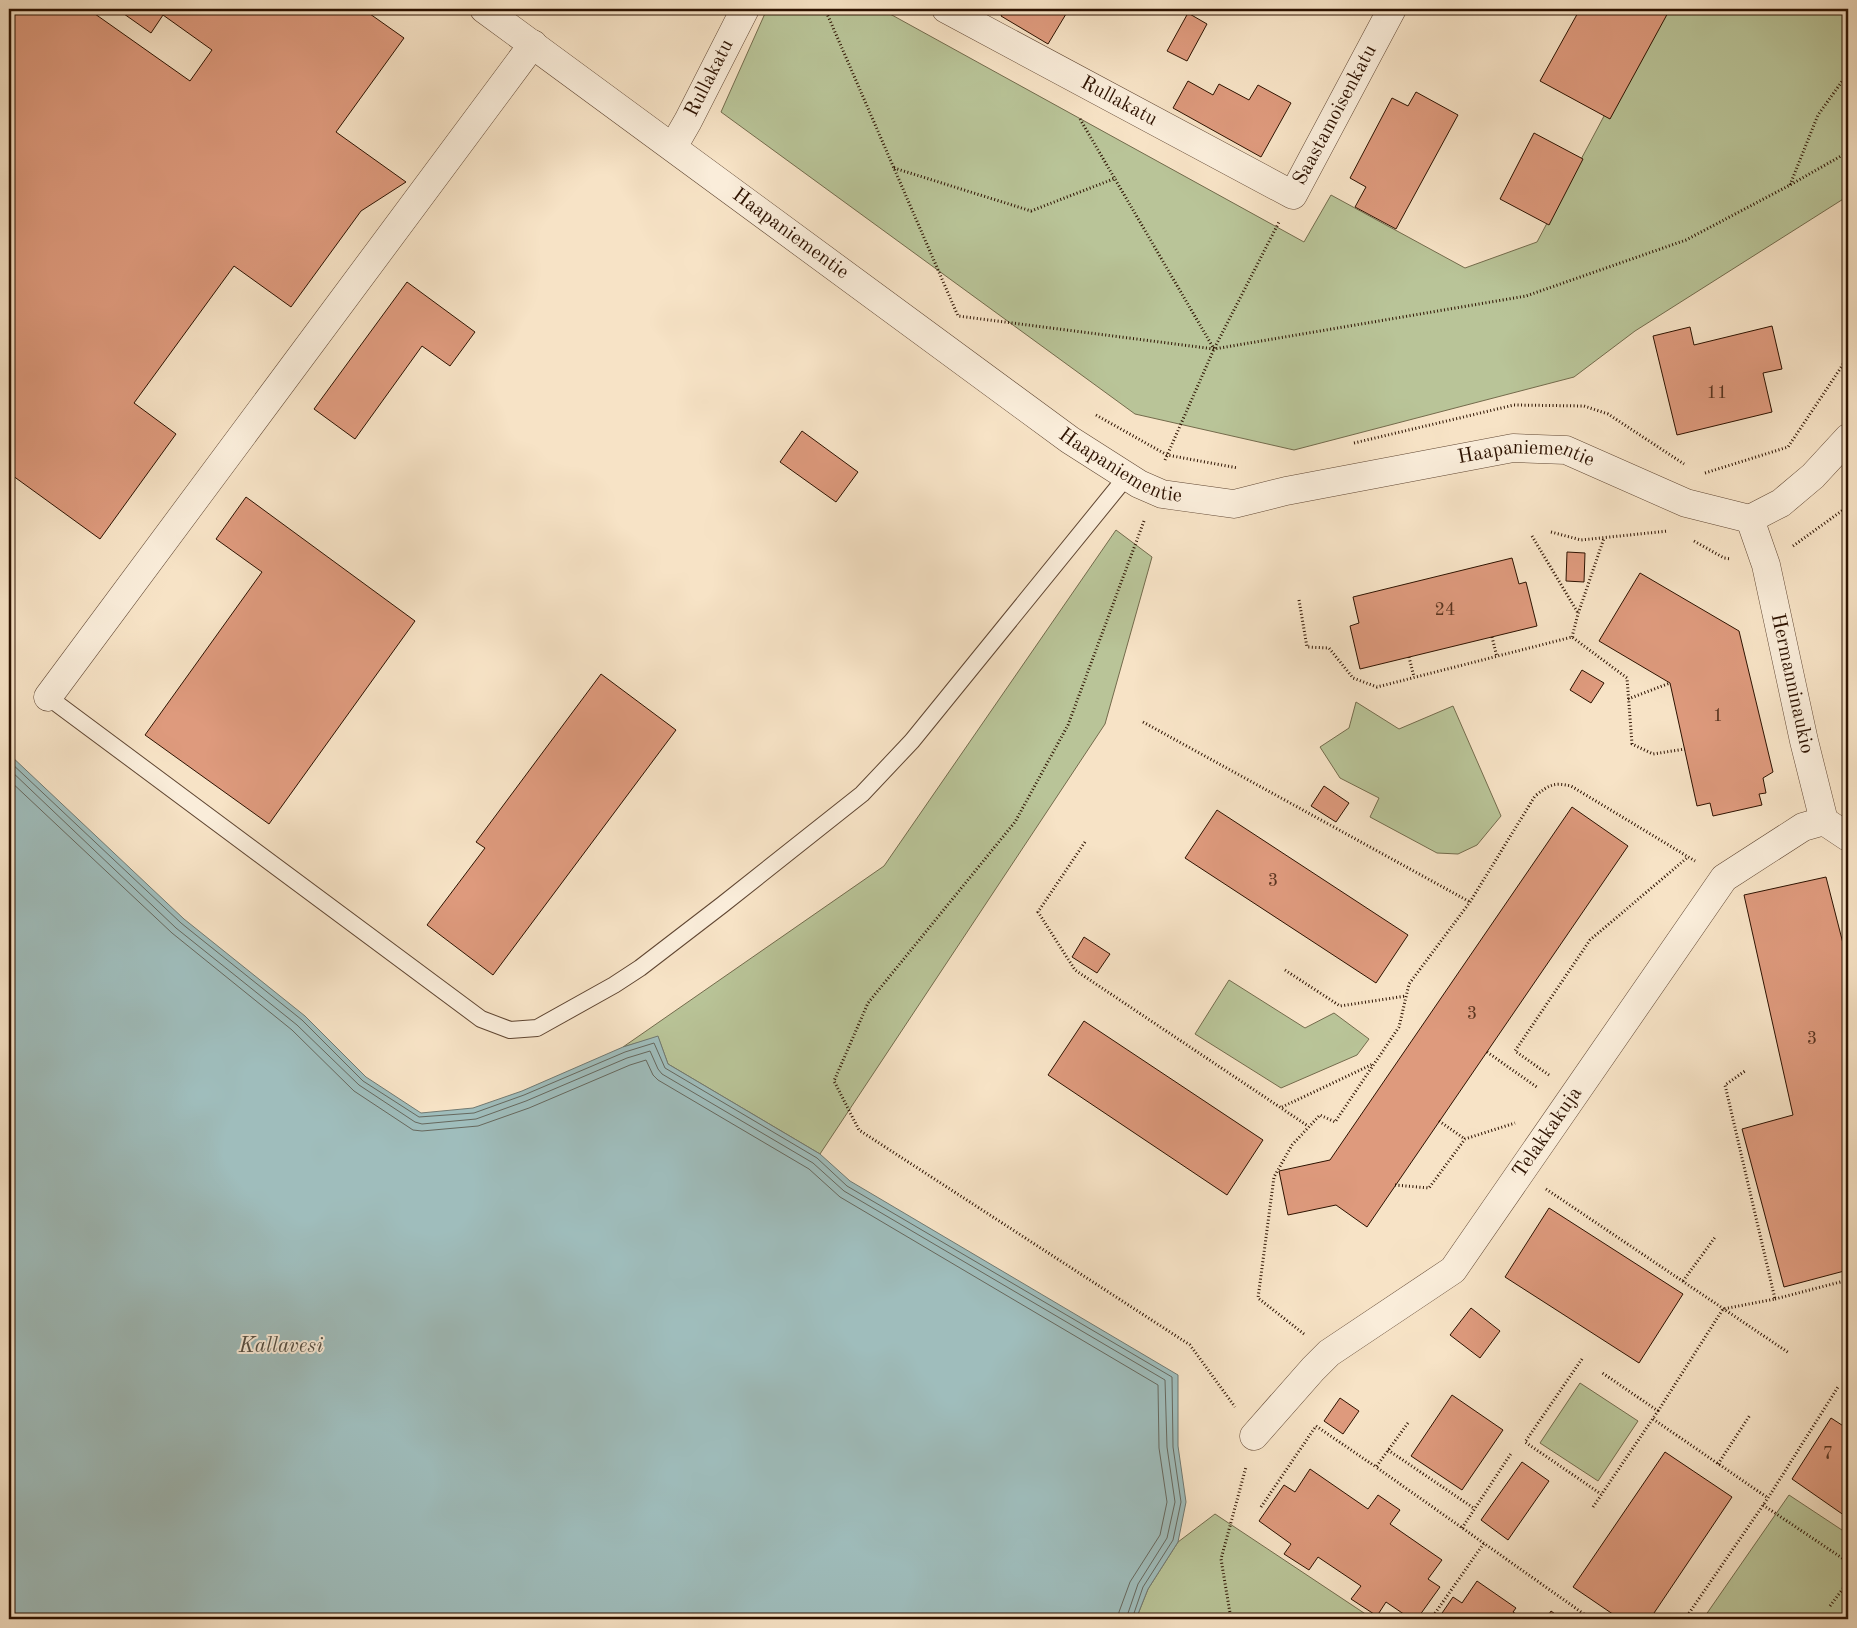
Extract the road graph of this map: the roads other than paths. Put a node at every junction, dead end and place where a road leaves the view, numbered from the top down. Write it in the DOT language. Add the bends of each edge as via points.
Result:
graph roads {
  1 [pos="484,9"];
  2 [pos="745,9"];
  3 [pos="946,9"];
  4 [pos="1392,9"];
  5 [pos="533,44"];
  6 [pos="673,147"];
  7 [pos="1292,195"];
  8 [pos="1848,438"];
  9 [pos="1128,476"];
  10 [pos="1750,519"];
  11 [pos="48,697"];
  12 [pos="1824,821"];
  13 [pos="1848,837"];
  14 [pos="1254,1436"];
  1 -- 5 [label="street, Haapaniementie"];
  2 -- 6 [label="street, Rullakatu"];
  3 -- 7 [label="street, Rullakatu"];
  4 -- 7 [label="street, Saastamoisenkatu"];
  5 -- 6 [label="street, Haapaniementie"];
  5 -- 11 [label="street"];
  6 -- 9 [label="street, Haapaniementie" via="1070,440"];
  8 -- 10 [label="street" via="1813,476 1781,503"];
  9 -- 10 [label="street, Haapaniementie" via="1162,494 1234,504 1512,448 1566,450 1686,503"];
  9 -- 11 [label="lane" via="912,741 862,794 640,968 537,1028 510,1030 481,1019"];
  10 -- 12 [label="street, Hermanninaukio" via="1766,565"];
  12 -- 13 [label="street"];
  12 -- 14 [label="street, Telakkakuja" via="1803,827 1724,878 1453,1270 1330,1353"];
}
